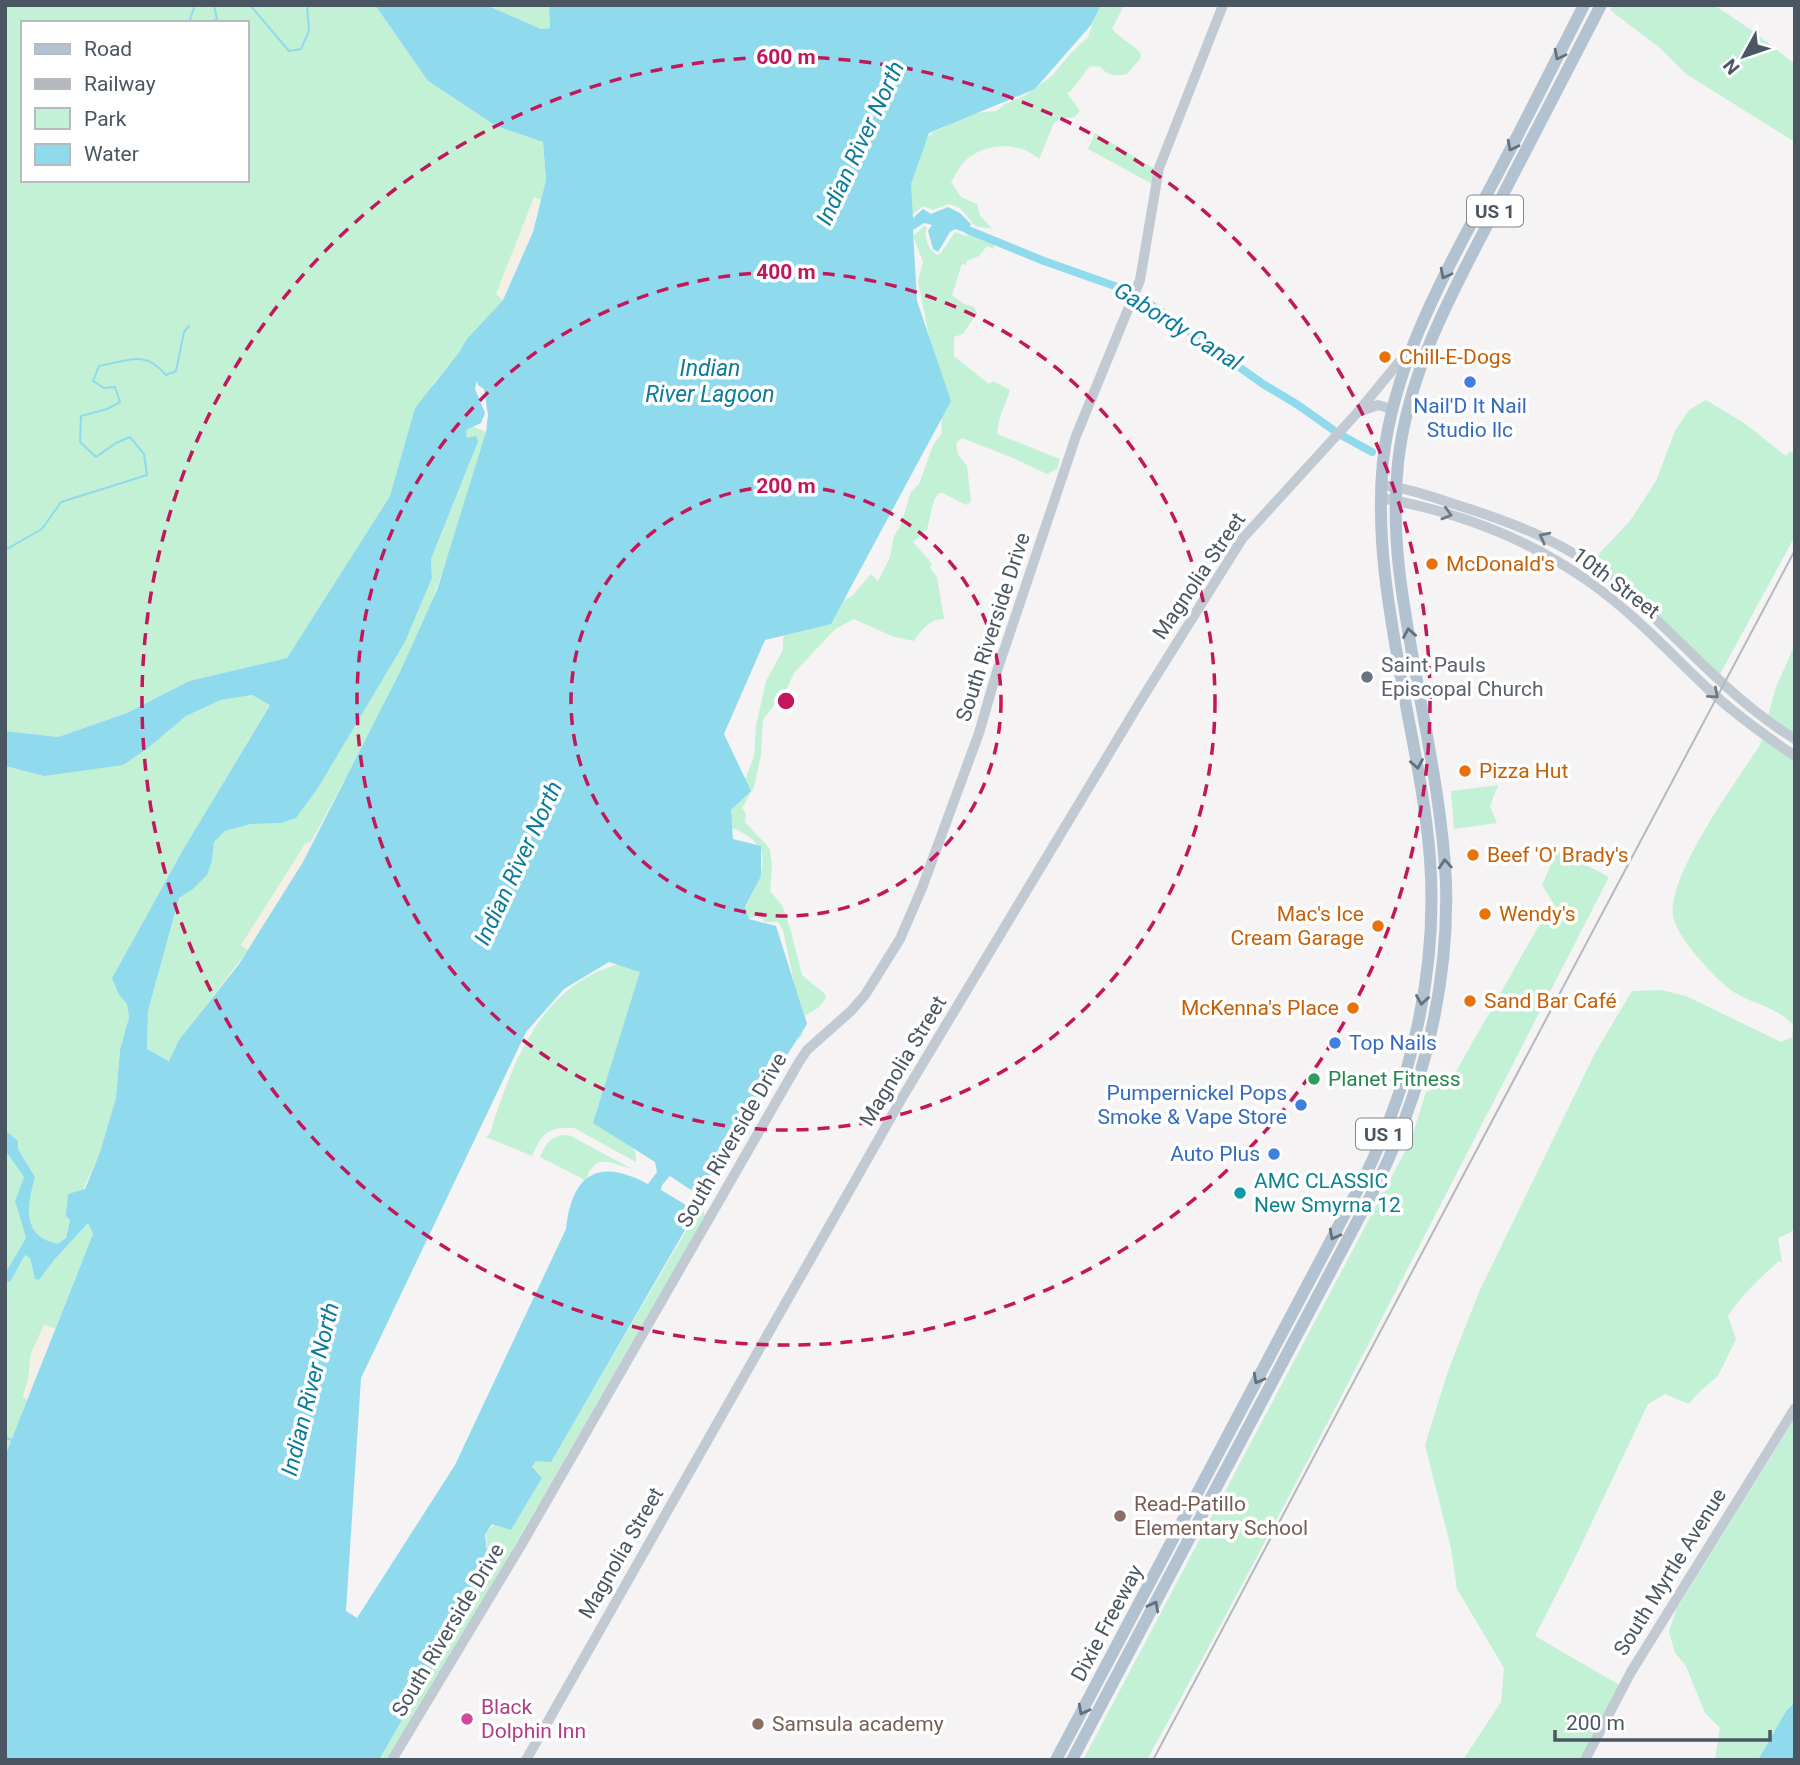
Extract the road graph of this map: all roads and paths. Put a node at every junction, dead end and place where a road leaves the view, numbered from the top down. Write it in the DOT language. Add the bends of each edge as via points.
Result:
graph roads {
  1 [pos="1223,5"];
  2 [pos="1584,5"];
  3 [pos="1601,5"];
  4 [pos="1470,226"];
  5 [pos="1460,245"];
  6 [pos="1473,252"];
  7 [pos="1462,273"];
  8 [pos="1414,345"];
  9 [pos="1392,408"];
  10 [pos="1357,412"];
  11 [pos="1396,486"];
  12 [pos="1381,491"];
  13 [pos="1395,500"];
  14 [pos="1701,664"];
  15 [pos="1692,673"];
  16 [pos="1405,697"];
  17 [pos="1748,706"];
  18 [pos="1424,718"];
  19 [pos="1742,718"];
  20 [pos="1409,722"];
  21 [pos="1795,739"];
  22 [pos="1429,748"];
  23 [pos="1795,756"];
  24 [pos="1795,1408"];
  25 [pos="393,1760"];
  26 [pos="526,1760"];
  27 [pos="1056,1760"];
  28 [pos="1072,1760"];
  29 [pos="1585,1760"];
  1 -- 25 [label="street, South Riverside Drive" via="1159,168 1138,284 1076,436 979,733 900,939 865,995 799,1062"];
  2 -- 4 [label="main road, US 1, one-way"];
  3 -- 6 [label="main road, US 1"];
  4 -- 5 [label="main road, US 1"];
  4 -- 6 [label="main road"];
  5 -- 7 [label="main road"];
  5 -- 8 [label="main road, US 1, one-way"];
  6 -- 7 [label="main road, US 1"];
  7 -- 11 [label="main road, US 1" via="1420,365 1406,416"];
  8 -- 9 [label="main road, US 1"];
  8 -- 10 [label="street, Magnolia Street"];
  9 -- 10 [label="street" via="1378,405"];
  9 -- 12 [label="main road, US 1"];
  10 -- 26 [label="street, Magnolia Street" via="1242,538 1143,697 902,1098"];
  11 -- 12 [label="street, 10th Street"];
  11 -- 13 [label="main road, US 1"];
  14 -- 11 [label="street, 10th Street, one-way" via="1622,588 1544,536"];
  12 -- 13 [label="street, 10th Street"];
  12 -- 16 [label="main road, US 1" via="1384,576"];
  13 -- 15 [label="street, 10th Street, one-way" via="1458,517 1542,553 1588,581"];
  18 -- 13 [label="main road, US 1, one-way" via="1400,582"];
  14 -- 15 [label="street"];
  14 -- 17 [label="street, 10th Street"];
  15 -- 19 [label="street, 10th Street, one-way"];
  16 -- 18 [label="main road"];
  16 -- 20 [label="main road, US 1"];
  17 -- 19 [label="street"];
  17 -- 21 [label="street, 10th Street"];
  18 -- 22 [label="main road, US 1"];
  19 -- 23 [label="street, 10th Street"];
  20 -- 22 [label="main road"];
  20 -- 27 [label="main road, Dixie Freeway / US 1, one-way" via="1425,813 1431,883 1427,968 1418,1027 1402,1085 1376,1154"];
  28 -- 22 [label="main road, Dixie Freeway / US 1, one-way" via="1399,1138 1431,1034 1443,961 1446,894 1442,830"];
  24 -- 29 [label="street, South Myrtle Avenue" via="1631,1672"];
}
